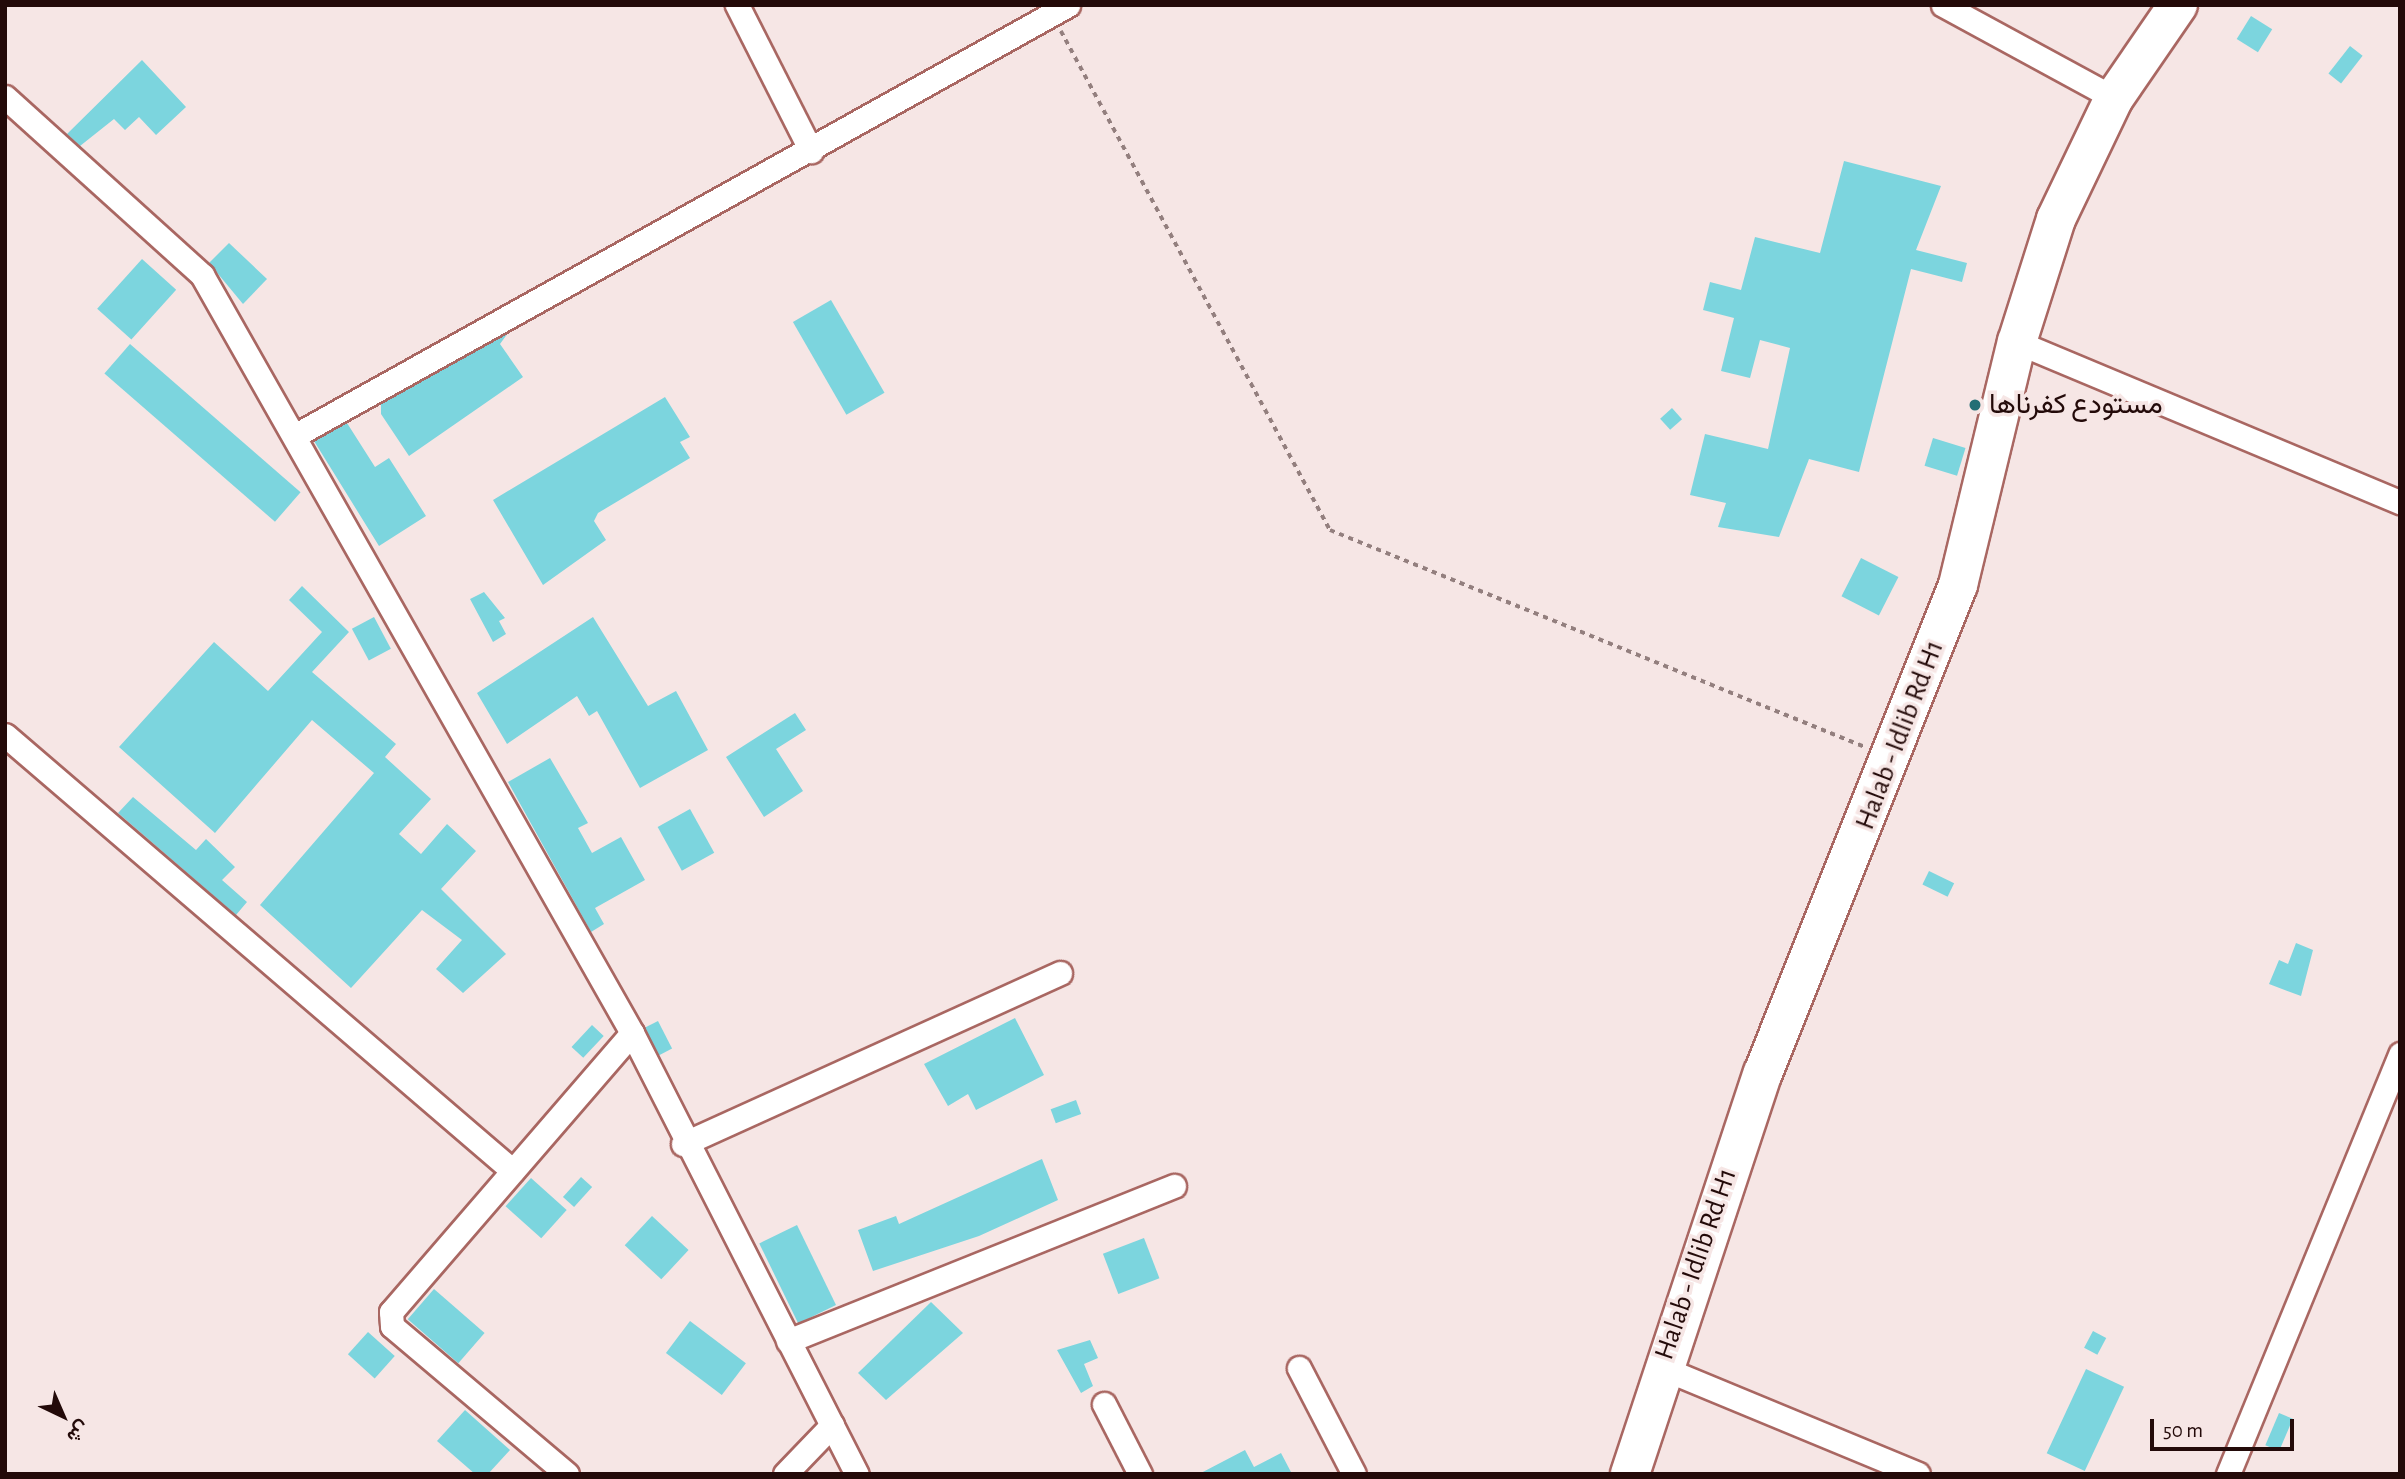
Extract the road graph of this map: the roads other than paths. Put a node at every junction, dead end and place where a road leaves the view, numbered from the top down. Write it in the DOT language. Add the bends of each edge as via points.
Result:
graph roads {
  1 [pos="737,5"];
  2 [pos="1943,5"];
  3 [pos="2178,5"];
  4 [pos="1056,8"];
  5 [pos="5,97"];
  6 [pos="2114,98"];
  7 [pos="811,151"];
  8 [pos="2017,342"];
  9 [pos="294,436"];
  10 [pos="2400,502"];
  11 [pos="5,736"];
  12 [pos="1060,973"];
  13 [pos="632,1034"];
  14 [pos="2400,1054"];
  15 [pos="683,1144"];
  16 [pos="513,1171"];
  17 [pos="1174,1186"];
  18 [pos="788,1342"];
  19 [pos="1660,1367"];
  20 [pos="1299,1368"];
  21 [pos="1104,1404"];
  22 [pos="832,1425"];
  23 [pos="568,1474"];
  24 [pos="785,1474"];
  25 [pos="857,1474"];
  26 [pos="1140,1474"];
  27 [pos="1354,1474"];
  28 [pos="1630,1474"];
  29 [pos="1919,1474"];
  30 [pos="2228,1474"];
  1 -- 7 [label="street"];
  2 -- 6 [label="street"];
  3 -- 6 [label="highway, Halab - Idlib Rd H1"];
  4 -- 7 [label="street"];
  5 -- 9 [label="street" via="202,275"];
  6 -- 8 [label="highway, Halab - Idlib Rd H1" via="2056,219"];
  7 -- 9 [label="street"];
  8 -- 10 [label="street"];
  8 -- 19 [label="highway, Halab - Idlib Rd H1" via="1958,585 1893,759 1763,1073"];
  9 -- 13 [label="street"];
  11 -- 16 [label="street"];
  12 -- 15 [label="street"];
  13 -- 15 [label="street"];
  13 -- 16 [label="street"];
  14 -- 30 [label="street"];
  15 -- 18 [label="street"];
  16 -- 23 [label="street" via="390,1312 392,1326"];
  17 -- 18 [label="street"];
  18 -- 22 [label="street"];
  19 -- 28 [label="highway, Halab - Idlib Rd H1"];
  19 -- 29 [label="street"];
  20 -- 27 [label="street"];
  21 -- 26 [label="street"];
  22 -- 24 [label="street"];
  22 -- 25 [label="street"];
}
